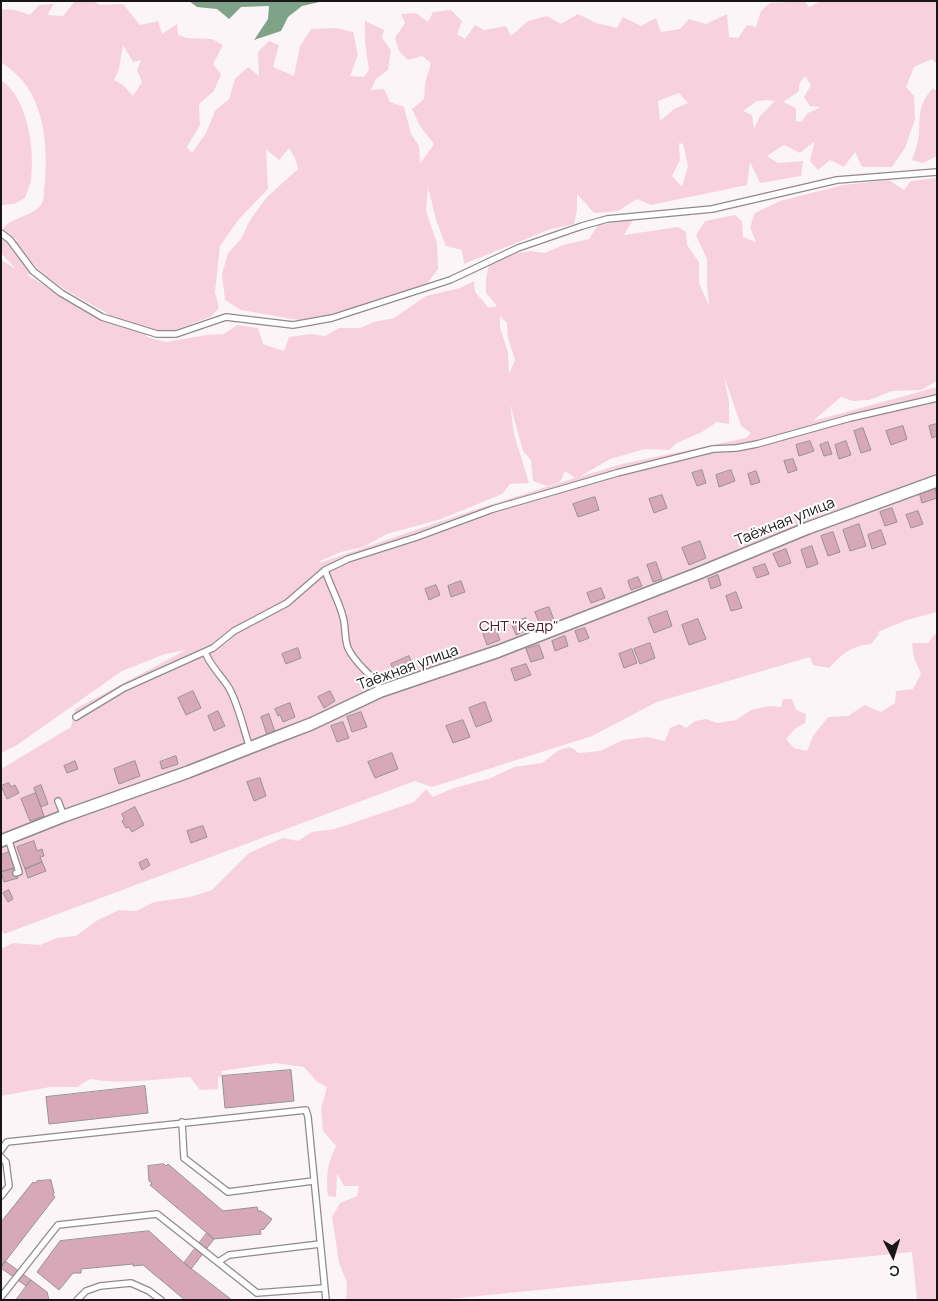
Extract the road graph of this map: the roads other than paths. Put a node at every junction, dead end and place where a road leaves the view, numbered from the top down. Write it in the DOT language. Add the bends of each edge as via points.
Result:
graph roads {
  1 [pos="937,172"];
  2 [pos="1,233"];
  3 [pos="937,398"];
  4 [pos="937,481"];
  5 [pos="325,570"];
  6 [pos="205,652"];
  7 [pos="381,692"];
  8 [pos="76,717"];
  9 [pos="250,748"];
  10 [pos="58,801"];
  11 [pos="64,816"];
  12 [pos="5,840"];
  13 [pos="16,873"];
  14 [pos="182,1122"];
  15 [pos="1,1150"];
  16 [pos="1,1157"];
  17 [pos="314,1181"];
  18 [pos="1,1196"];
  19 [pos="320,1244"];
  20 [pos="218,1262"];
  21 [pos="1,1286"];
  22 [pos="8,1288"];
  23 [pos="324,1288"];
  24 [pos="1,1297"];
  25 [pos="77,1300"];
  26 [pos="161,1300"];
  27 [pos="326,1300"];
  1 -- 2 [label="lane" via="837,180 712,209 607,219 518,248 450,280 332,318 293,325 226,317 176,334 157,334 102,317 61,293 33,271"];
  3 -- 5 [label="lane" via="757,444 713,449 617,473 493,509"];
  4 -- 7 [label="street, Таёжная улица" via="808,528 499,652"];
  5 -- 6 [label="lane" via="287,603 234,631"];
  5 -- 7 [label="lane" via="344,618 348,647 357,664 377,682"];
  6 -- 8 [label="lane" via="124,688"];
  6 -- 9 [label="lane" via="236,702"];
  7 -- 9 [label="street, Таёжная улица"];
  9 -- 11 [label="street, Таёжная улица"];
  10 -- 11 [label="lane"];
  11 -- 12 [label="street, Таёжная улица"];
  12 -- 13 [label="lane" via="19,872"];
  14 -- 15 [label="lane" via="7,1142"];
  14 -- 17 [label="lane" via="184,1158 228,1192"];
  14 -- 17 [label="lane" via="306,1110"];
  16 -- 18 [label="lane" via="6,1162 9,1186"];
  17 -- 19 [label="lane"];
  19 -- 20 [label="lane" via="229,1255"];
  19 -- 23 [label="lane"];
  20 -- 22 [label="lane" via="156,1214 58,1225"];
  20 -- 23 [label="lane" via="257,1294"];
  21 -- 22 [label="lane"];
  22 -- 24 [label="lane"];
  23 -- 27 [label="lane"];
  25 -- 26 [label="lane" via="86,1291 100,1286 131,1283"];
}
